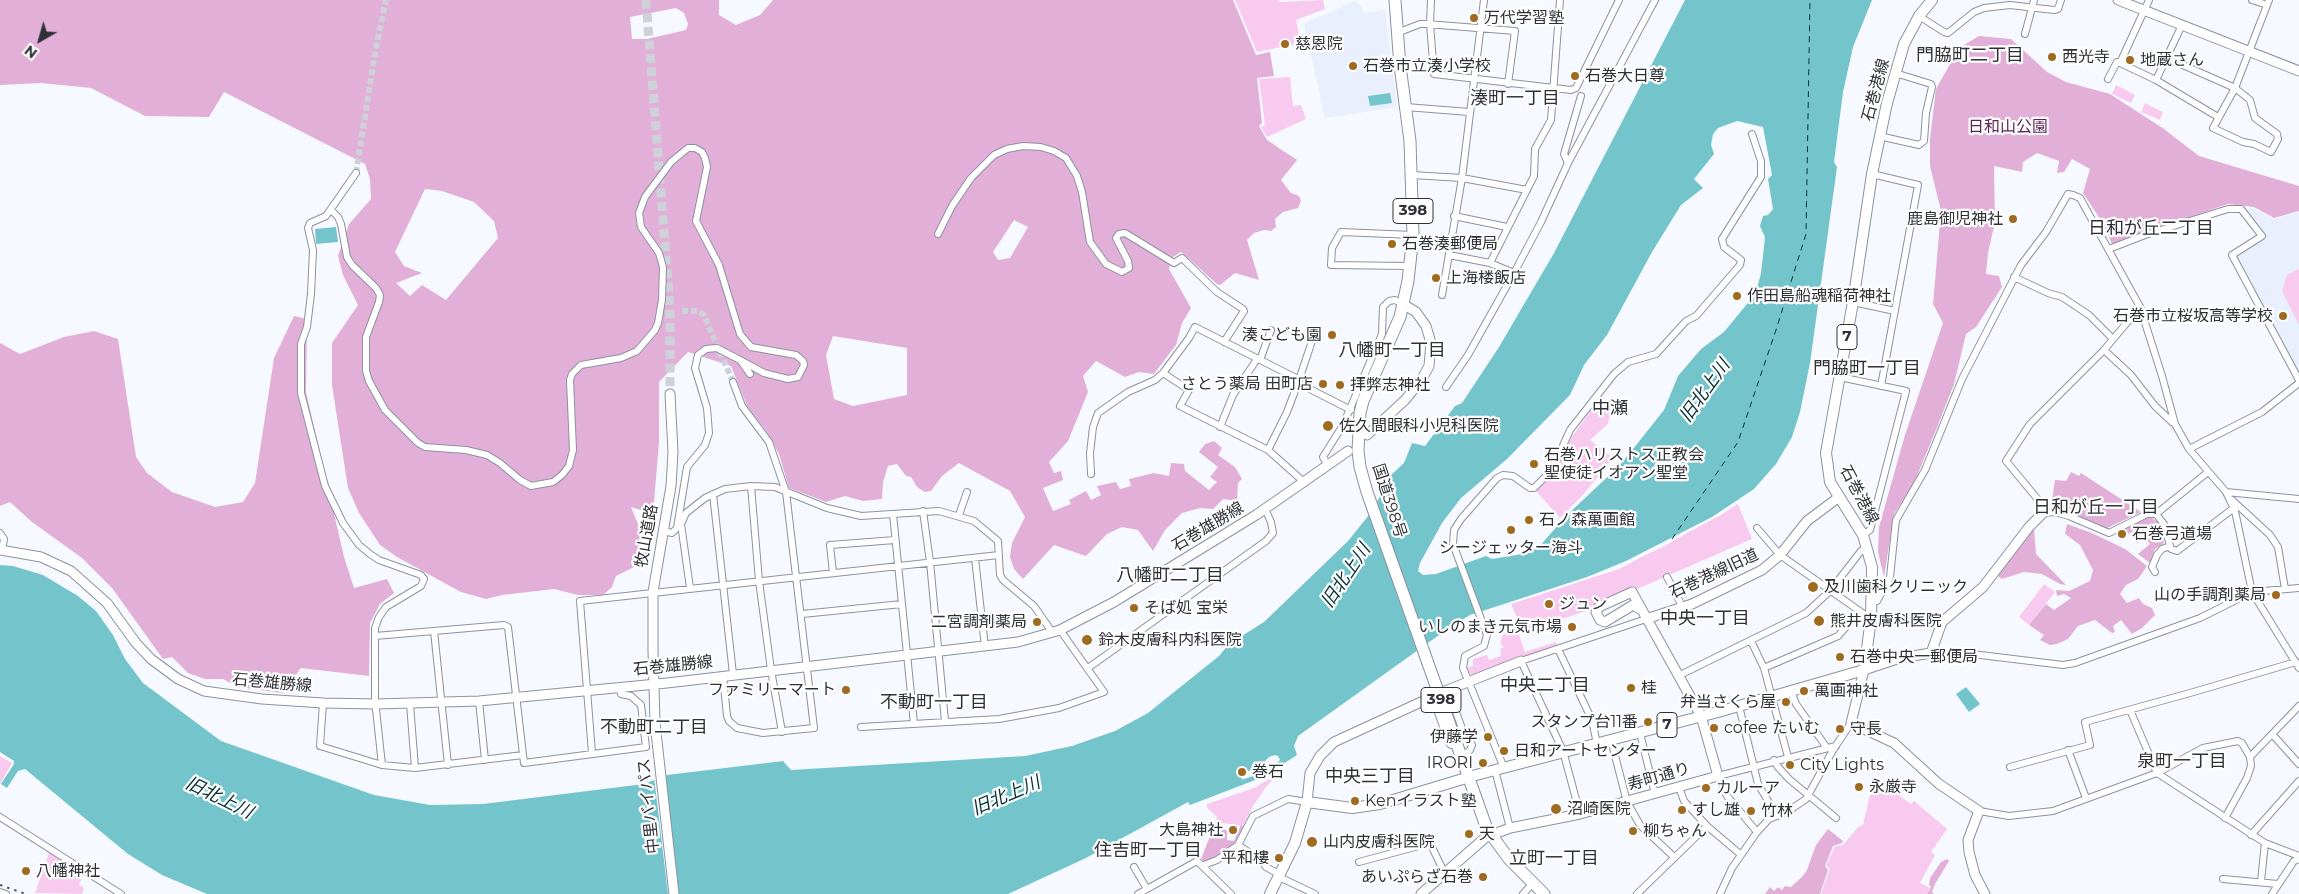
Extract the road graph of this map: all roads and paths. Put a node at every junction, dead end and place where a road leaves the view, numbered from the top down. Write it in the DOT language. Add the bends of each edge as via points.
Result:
graph roads {
  1 [pos="1395,0"];
  2 [pos="1431,0"];
  3 [pos="1484,0"];
  4 [pos="1560,0"];
  5 [pos="1619,0"];
  6 [pos="1655,0"];
  7 [pos="1932,0"];
  8 [pos="1981,0"];
  9 [pos="2034,0"];
  10 [pos="2062,0"];
  11 [pos="2118,0"];
  12 [pos="2149,0"];
  13 [pos="2252,0"];
  14 [pos="2268,2"];
  15 [pos="1984,8"];
  16 [pos="2033,8"];
  17 [pos="2145,10"];
  18 [pos="1920,16"];
  19 [pos="1430,24"];
  20 [pos="2182,25"];
  21 [pos="1481,27"];
  22 [pos="1397,33"];
  23 [pos="2025,34"];
  24 [pos="2248,53"];
  25 [pos="2167,58"];
  26 [pos="2120,63"];
  27 [pos="2299,71"];
  28 [pos="1895,73"];
  29 [pos="2108,79"];
  30 [pos="1474,80"];
  31 [pos="2156,80"];
  32 [pos="1508,84"];
  33 [pos="2235,88"];
  34 [pos="1555,89"];
  35 [pos="1581,96"];
  36 [pos="1406,108"];
  37 [pos="1469,112"];
  38 [pos="2218,117"];
  39 [pos="1752,134"];
  40 [pos="1879,136"];
  41 [pos="1568,163"];
  42 [pos="356,173"];
  43 [pos="1872,174"];
  44 [pos="1412,175"];
  45 [pos="1462,178"];
  46 [pos="1527,190"];
  47 [pos="330,210"];
  48 [pos="1454,216"];
  49 [pos="1508,227"];
  50 [pos="938,234"];
  51 [pos="1413,235"];
  52 [pos="2109,249"];
  53 [pos="1449,255"];
  54 [pos="1490,263"];
  55 [pos="1409,266"];
  56 [pos="1514,273"];
  57 [pos="2014,277"];
  58 [pos="1442,295"];
  59 [pos="1853,302"];
  60 [pos="1403,304"];
  61 [pos="2140,307"];
  62 [pos="1895,311"];
  63 [pos="1271,330"];
  64 [pos="1314,335"];
  65 [pos="2113,340"];
  66 [pos="1224,342"];
  67 [pos="2104,350"];
  68 [pos="740,360"];
  69 [pos="1259,360"];
  70 [pos="1163,373"];
  71 [pos="750,374"];
  72 [pos="1840,377"];
  73 [pos="1298,381"];
  74 [pos="732,382"];
  75 [pos="2299,382"];
  76 [pos="1881,386"];
  77 [pos="1446,387"];
  78 [pos="670,394"];
  79 [pos="1351,410"];
  80 [pos="2175,424"];
  81 [pos="1220,427"];
  82 [pos="1367,435"];
  83 [pos="2189,449"];
  84 [pos="1268,450"];
  85 [pos="1348,451"];
  86 [pos="1328,466"];
  87 [pos="2208,472"];
  88 [pos="1091,474"];
  89 [pos="1305,483"];
  90 [pos="751,486"];
  91 [pos="786,492"];
  92 [pos="967,492"];
  93 [pos="713,494"];
  94 [pos="2228,494"];
  95 [pos="1838,497"];
  96 [pos="2299,499"];
  97 [pos="2234,508"];
  98 [pos="1265,509"];
  99 [pos="923,511"];
  100 [pos="2043,513"];
  101 [pos="893,514"];
  102 [pos="2156,514"];
  103 [pos="959,515"];
  104 [pos="1757,528"];
  105 [pos="663,531"];
  106 [pos="0,532"];
  107 [pos="1863,535"];
  108 [pos="895,540"];
  109 [pos="2170,546"];
  110 [pos="1868,548"];
  111 [pos="1,550"];
  112 [pos="1780,554"];
  113 [pos="999,555"];
  114 [pos="975,558"];
  115 [pos="930,562"];
  116 [pos="898,566"];
  117 [pos="2155,572"];
  118 [pos="833,573"];
  119 [pos="797,577"];
  120 [pos="1667,577"];
  121 [pos="759,580"];
  122 [pos="723,585"];
  123 [pos="690,588"];
  124 [pos="2299,588"];
  125 [pos="2285,589"];
  126 [pos="1830,591"];
  127 [pos="653,592"];
  128 [pos="2252,592"];
  129 [pos="1871,600"];
  130 [pos="902,604"];
  131 [pos="1683,608"];
  132 [pos="1640,609"];
  133 [pos="1858,612"];
  134 [pos="802,614"];
  135 [pos="1646,619"];
  136 [pos="1871,619"];
  137 [pos="434,631"];
  138 [pos="1056,631"];
  139 [pos="376,636"];
  140 [pos="1751,641"];
  141 [pos="985,647"];
  142 [pos="1558,649"];
  143 [pos="940,652"];
  144 [pos="1931,652"];
  145 [pos="908,655"];
  146 [pos="1521,661"];
  147 [pos="2298,665"];
  148 [pos="808,666"];
  149 [pos="1088,668"];
  150 [pos="1764,668"];
  151 [pos="771,670"];
  152 [pos="1864,670"];
  153 [pos="733,674"];
  154 [pos="722,676"];
  155 [pos="1678,676"];
  156 [pos="1469,680"];
  157 [pos="654,684"];
  158 [pos="620,687"];
  159 [pos="587,690"];
  160 [pos="1447,690"];
  161 [pos="1791,691"];
  162 [pos="1433,696"];
  163 [pos="517,697"];
  164 [pos="1772,697"];
  165 [pos="479,701"];
  166 [pos="323,703"];
  167 [pos="442,703"];
  168 [pos="376,704"];
  169 [pos="410,704"];
  170 [pos="1739,706"];
  171 [pos="2299,706"];
  172 [pos="2130,710"];
  173 [pos="1701,716"];
  174 [pos="945,722"];
  175 [pos="914,724"];
  176 [pos="1851,724"];
  177 [pos="861,727"];
  178 [pos="782,732"];
  179 [pos="1640,733"];
  180 [pos="2272,734"];
  181 [pos="1611,740"];
  182 [pos="1457,744"];
  183 [pos="1597,744"];
  184 [pos="1836,746"];
  185 [pos="1827,748"];
  186 [pos="2068,750"];
  187 [pos="1563,752"];
  188 [pos="592,753"];
  189 [pos="523,755"];
  190 [pos="1788,756"];
  191 [pos="1462,757"];
  192 [pos="2250,757"];
  193 [pos="485,760"];
  194 [pos="1774,760"];
  195 [pos="2299,764"];
  196 [pos="448,765"];
  197 [pos="382,766"];
  198 [pos="1753,766"];
  199 [pos="2010,767"];
  200 [pos="415,768"];
  201 [pos="1499,769"];
  202 [pos="2156,773"];
  203 [pos="1718,776"];
  204 [pos="1469,777"];
  205 [pos="2299,781"];
  206 [pos="1680,787"];
  207 [pos="1655,794"];
  208 [pos="1808,796"];
  209 [pos="2086,798"];
  210 [pos="1307,802"];
  211 [pos="1627,802"];
  212 [pos="1979,811"];
  213 [pos="1580,814"];
  214 [pos="1777,816"];
  215 [pos="0,817"];
  216 [pos="1836,818"];
  217 [pos="2225,818"];
  218 [pos="1707,826"];
  219 [pos="1510,828"];
  220 [pos="1757,832"];
  221 [pos="1490,835"];
  222 [pos="2251,835"];
  223 [pos="2264,843"];
  224 [pos="1238,845"];
  225 [pos="1740,854"];
  226 [pos="1674,857"];
  227 [pos="2299,858"];
  228 [pos="1359,862"];
  229 [pos="1204,866"];
  230 [pos="1134,868"];
  231 [pos="1444,872"];
  232 [pos="1279,877"];
  233 [pos="2224,879"];
  234 [pos="2261,881"];
  235 [pos="1533,883"];
  236 [pos="2278,884"];
  237 [pos="0,892"];
  238 [pos="1142,892"];
  239 [pos="6,894"];
  240 [pos="121,894"];
  241 [pos="674,894"];
  242 [pos="1231,894"];
  243 [pos="1270,894"];
  244 [pos="1315,894"];
  245 [pos="1421,894"];
  246 [pos="1523,894"];
  247 [pos="1544,894"];
  248 [pos="1637,894"];
  249 [pos="1720,894"];
  250 [pos="1984,894"];
  251 [pos="2272,894"];
  1 -- 22 [label="highway, 国道398号 / 398"];
  2 -- 19 [label="street"];
  3 -- 21 [label="street"];
  4 -- 34 [label="street"];
  5 -- 34 [label="street" via="1576,88"];
  6 -- 41 [label="street"];
  7 -- 18 [label="main road, 石巻港線 / 7"];
  8 -- 15 [label="street"];
  9 -- 16 [label="street"];
  10 -- 16 [label="street" via="2056,10"];
  11 -- 17 [label="street"];
  12 -- 17 [label="street"];
  13 -- 14 [label="street"];
  14 -- 24 [label="street"];
  15 -- 16 [label="street" via="2010,5"];
  15 -- 18 [label="street" via="1948,32"];
  16 -- 23 [label="street"];
  17 -- 20 [label="street"];
  17 -- 26 [label="street"];
  18 -- 28 [label="main road, 石巻港線 / 7" via="1904,44"];
  19 -- 21 [label="street"];
  19 -- 22 [label="street" via="1420,24"];
  19 -- 30 [label="street" via="1434,74"];
  20 -- 24 [label="street"];
  20 -- 25 [label="street"];
  21 -- 30 [label="street"];
  21 -- 32 [label="street" via="1514,31"];
  22 -- 36 [label="highway, 国道398号 / 398"];
  24 -- 27 [label="street"];
  24 -- 33 [label="street"];
  25 -- 31 [label="street"];
  25 -- 33 [label="street"];
  26 -- 29 [label="street" via="2117,62"];
  26 -- 31 [label="street"];
  28 -- 40 [label="main road, 石巻港線 / 7"];
  28 -- 40 [label="street" via="1931,84 1924,141 1919,145"];
  30 -- 32 [label="street"];
  30 -- 37 [label="street"];
  31 -- 38 [label="street"];
  32 -- 34 [label="street"];
  33 -- 38 [label="street"];
  33 -- 38 [label="street" via="2250,100 2255,118 2277,134 2278,139 2271,152 2213,128"];
  34 -- 46 [label="street" via="1551,120 1535,148 1534,176"];
  35 -- 41 [label="street" via="1564,154"];
  36 -- 37 [label="street"];
  36 -- 44 [label="highway, 国道398号 / 398"];
  37 -- 45 [label="street"];
  39 -- 156 [label="street" via="1761,177 1722,239 1724,246 1741,260 1740,265 1696,316 1686,321 1656,354 1623,365 1570,430 1553,468 1534,488 1513,476 1503,475 1456,525 1453,537 1457,556 1487,635 1481,648 1469,653 1463,661"];
  40 -- 43 [label="main road, 石巻港線 / 7"];
  41 -- 56 [label="street"];
  42 -- 47 [label="street"];
  43 -- 59 [label="main road, 石巻港線 / 7"];
  43 -- 62 [label="street" via="1918,185"];
  44 -- 45 [label="street"];
  44 -- 51 [label="highway, 国道398号 / 398"];
  45 -- 46 [label="street"];
  45 -- 48 [label="street"];
  46 -- 49 [label="street"];
  47 -- 68 [label="street" via="341,224 347,257 380,295 366,337 366,371 385,410 425,447 487,454 531,486 553,482 569,466 573,450 572,374 581,365 621,358 637,351 658,322 663,267 659,253 641,228 639,212 645,197 672,162 688,148 696,148 706,158 696,221 719,266 740,334 751,347 796,356 803,362 804,369 798,377 788,380 764,374"];
  47 -- 139 [label="street" via="326,216 310,223 308,228 313,250 311,294 301,344 301,393 325,486 343,523 370,554 424,578 421,586 386,607 379,617"];
  48 -- 49 [label="street"];
  48 -- 53 [label="street"];
  49 -- 54 [label="street"];
  50 -- 66 [label="street" via="952,206 994,155 1023,146 1054,151 1066,158 1077,176 1090,242 1106,264 1122,272 1129,268 1116,238 1125,233 1174,263 1182,258 1217,292 1244,311"];
  51 -- 55 [label="highway, 国道398号 / 398"];
  51 -- 55 [label="street" via="1341,232 1332,248 1331,265"];
  52 -- 57 [label="street" via="2080,198 2068,194"];
  52 -- 61 [label="street"];
  52 -- 75 [label="street" via="2228,209 2241,209 2262,236 2232,255"];
  53 -- 54 [label="street"];
  53 -- 58 [label="street"];
  54 -- 56 [label="street"];
  55 -- 60 [label="highway, 国道398号 / 398"];
  56 -- 77 [label="street"];
  57 -- 65 [label="street" via="2062,297 2089,315"];
  57 -- 129 [label="street" via="1962,380 1925,470 1896,520 1890,577 1877,601"];
  59 -- 62 [label="street"];
  59 -- 72 [label="main road, 石巻港線 / 7"];
  60 -- 79 [label="street" via="1395,300 1383,307 1382,334"];
  60 -- 82 [label="street" via="1416,312 1426,326 1431,343 1429,366 1404,400"];
  60 -- 182 [label="highway, 国道398号 / 398" via="1363,401 1358,450 1367,492"];
  61 -- 65 [label="street"];
  61 -- 80 [label="street"];
  62 -- 76 [label="street"];
  63 -- 69 [label="street"];
  64 -- 73 [label="street"];
  65 -- 67 [label="street"];
  66 -- 69 [label="street"];
  66 -- 70 [label="street" via="1195,327"];
  67 -- 80 [label="street"];
  67 -- 100 [label="street" via="2043,409 2006,460 2040,502"];
  68 -- 71 [label="street"];
  68 -- 105 [label="street" via="716,348 702,351 696,360 709,433 705,445 687,467 676,528 672,532"];
  69 -- 73 [label="street"];
  69 -- 81 [label="street" via="1233,395"];
  70 -- 81 [label="street" via="1189,390 1180,406"];
  70 -- 88 [label="street" via="1098,412 1090,452"];
  72 -- 76 [label="street"];
  72 -- 95 [label="main road, 石巻港線 / 7" via="1826,453 1827,472"];
  73 -- 79 [label="street"];
  73 -- 84 [label="street" via="1288,412"];
  74 -- 91 [label="street" via="742,406 769,442"];
  75 -- 83 [label="street" via="2262,412"];
  76 -- 107 [label="street" via="1906,391 1906,397 1870,530"];
  78 -- 105 [label="street, 牧山道路" via="673,452"];
  79 -- 86 [label="street" via="1323,457"];
  80 -- 83 [label="street"];
  81 -- 84 [label="street"];
  83 -- 87 [label="street"];
  84 -- 89 [label="street"];
  85 -- 86 [label="street, 石巻雄勝線"];
  86 -- 89 [label="street, 石巻雄勝線"];
  87 -- 94 [label="street"];
  87 -- 102 [label="street"];
  89 -- 98 [label="street, 石巻雄勝線"];
  90 -- 91 [label="street" via="775,487"];
  90 -- 93 [label="street"];
  90 -- 121 [label="street"];
  91 -- 101 [label="street" via="827,508 861,516"];
  91 -- 119 [label="street"];
  92 -- 103 [label="street"];
  93 -- 122 [label="street"];
  93 -- 123 [label="street" via="686,513 681,524"];
  94 -- 96 [label="street"];
  94 -- 97 [label="street"];
  94 -- 125 [label="street" via="2278,547"];
  95 -- 107 [label="main road, 石巻港線 / 7"];
  95 -- 112 [label="street, 石巻港線旧道" via="1807,521"];
  97 -- 109 [label="street" via="2177,551"];
  97 -- 128 [label="street"];
  98 -- 138 [label="street, 石巻雄勝線" via="1114,602"];
  98 -- 149 [label="street" via="1273,533 1266,541"];
  99 -- 101 [label="street"];
  99 -- 103 [label="street"];
  99 -- 115 [label="street"];
  100 -- 102 [label="street" via="2069,516 2108,533 2147,514"];
  100 -- 144 [label="street" via="1983,587 1942,622"];
  101 -- 108 [label="street"];
  102 -- 109 [label="street" via="2164,524"];
  103 -- 113 [label="street" via="974,521 995,537"];
  104 -- 112 [label="street"];
  105 -- 127 [label="street, 牧山道路"];
  106 -- 111 [label="street" via="4,539"];
  107 -- 110 [label="main road, 石巻港線 / 7"];
  108 -- 116 [label="street"];
  108 -- 118 [label="street" via="830,546"];
  109 -- 117 [label="street" via="2162,548 2157,555 2152,567"];
  110 -- 126 [label="street" via="1856,557"];
  110 -- 129 [label="main road, 石巻港線 / 7" via="1872,566"];
  111 -- 166 [label="street, 石巻雄勝線" via="41,557 71,571 102,598 151,659 190,686 234,696"];
  112 -- 126 [label="street"];
  112 -- 131 [label="street, 石巻港線旧道" via="1747,579"];
  113 -- 114 [label="street"];
  113 -- 138 [label="street" via="1003,580 1034,606"];
  114 -- 115 [label="street"];
  114 -- 141 [label="street"];
  115 -- 116 [label="street"];
  115 -- 143 [label="street"];
  116 -- 118 [label="street"];
  116 -- 130 [label="street"];
  118 -- 119 [label="street"];
  119 -- 121 [label="street"];
  119 -- 134 [label="street"];
  120 -- 131 [label="street"];
  121 -- 122 [label="street"];
  121 -- 151 [label="street"];
  122 -- 123 [label="street"];
  122 -- 153 [label="street"];
  123 -- 127 [label="street"];
  124 -- 125 [label="street"];
  125 -- 128 [label="street"];
  126 -- 133 [label="street"];
  126 -- 140 [label="street" via="1806,613"];
  127 -- 157 [label="street, 牧山道路"];
  127 -- 159 [label="street" via="580,601"];
  128 -- 144 [label="street" via="2200,618 2075,663"];
  128 -- 147 [label="street"];
  129 -- 136 [label="main road, 石巻港線 / 7"];
  130 -- 134 [label="street"];
  130 -- 145 [label="street"];
  131 -- 135 [label="street, 石巻港線旧道"];
  132 -- 132 [label="street" via="1634,605 1605,622 1596,612 1599,607 1632,592"];
  132 -- 135 [label="street"];
  133 -- 136 [label="street"];
  133 -- 150 [label="street" via="1838,636"];
  134 -- 148 [label="street"];
  135 -- 142 [label="street, 石巻港線旧道"];
  135 -- 155 [label="street"];
  136 -- 152 [label="main road, 石巻港線 / 7"];
  137 -- 139 [label="street"];
  137 -- 163 [label="street" via="508,627"];
  137 -- 167 [label="street"];
  138 -- 141 [label="street, 石巻雄勝線"];
  138 -- 149 [label="street"];
  139 -- 168 [label="street"];
  140 -- 150 [label="street"];
  140 -- 155 [label="street"];
  141 -- 143 [label="street, 石巻雄勝線"];
  142 -- 146 [label="street, 石巻港線旧道"];
  142 -- 183 [label="street" via="1592,720"];
  143 -- 145 [label="street, 石巻雄勝線"];
  143 -- 174 [label="street"];
  144 -- 152 [label="street"];
  145 -- 148 [label="street, 石巻雄勝線"];
  145 -- 175 [label="street"];
  146 -- 156 [label="street"];
  146 -- 187 [label="street"];
  147 -- 172 [label="street"];
  148 -- 151 [label="street, 石巻雄勝線"];
  148 -- 178 [label="street" via="814,728"];
  149 -- 174 [label="street" via="1104,692 1058,708 999,719"];
  150 -- 164 [label="street"];
  151 -- 153 [label="street, 石巻雄勝線"];
  151 -- 178 [label="street"];
  152 -- 161 [label="main road, 7"];
  152 -- 176 [label="street"];
  153 -- 154 [label="street, 石巻雄勝線"];
  154 -- 157 [label="street, 石巻雄勝線"];
  154 -- 178 [label="street" via="727,716 733,726 762,733"];
  155 -- 173 [label="street"];
  156 -- 160 [label="street"];
  156 -- 201 [label="street"];
  157 -- 158 [label="street, 石巻雄勝線"];
  157 -- 241 [label="street, 中里バイパス" via="654,723"];
  158 -- 159 [label="street, 石巻雄勝線"];
  158 -- 188 [label="street" via="621,694 631,696 641,705 646,747"];
  159 -- 163 [label="street, 石巻雄勝線"];
  159 -- 188 [label="street"];
  160 -- 191 [label="street" via="1464,734 1472,745"];
  161 -- 164 [label="main road, 7"];
  161 -- 185 [label="street" via="1796,704"];
  162 -- 182 [label="street" via="1449,743"];
  162 -- 210 [label="street" via="1334,742 1310,773"];
  163 -- 165 [label="street, 石巻雄勝線"];
  163 -- 189 [label="street"];
  164 -- 170 [label="main road, 7"];
  164 -- 190 [label="street"];
  165 -- 167 [label="street, 石巻雄勝線"];
  165 -- 193 [label="street"];
  166 -- 168 [label="street, 石巻雄勝線"];
  166 -- 197 [label="street" via="320,746"];
  167 -- 169 [label="street, 石巻雄勝線"];
  167 -- 196 [label="street"];
  168 -- 169 [label="street, 石巻雄勝線"];
  168 -- 197 [label="street"];
  169 -- 200 [label="street"];
  170 -- 173 [label="main road, 7"];
  170 -- 198 [label="street"];
  171 -- 180 [label="street"];
  172 -- 186 [label="street" via="2085,722 2090,745"];
  172 -- 202 [label="street"];
  173 -- 179 [label="main road, 7"];
  173 -- 203 [label="street"];
  174 -- 175 [label="street"];
  175 -- 177 [label="street"];
  176 -- 184 [label="street"];
  176 -- 212 [label="street" via="1894,743 1940,784"];
  179 -- 181 [label="main road, 7"];
  179 -- 207 [label="street"];
  180 -- 192 [label="street"];
  180 -- 195 [label="street"];
  181 -- 183 [label="main road, 7"];
  181 -- 211 [label="street"];
  182 -- 191 [label="highway, 国道398号 / 398"];
  183 -- 187 [label="main road, 7"];
  184 -- 185 [label="street"];
  184 -- 208 [label="street"];
  185 -- 190 [label="street"];
  186 -- 199 [label="street"];
  186 -- 209 [label="street"];
  187 -- 201 [label="main road, 7"];
  187 -- 213 [label="street"];
  188 -- 189 [label="street" via="524,762"];
  189 -- 193 [label="street"];
  190 -- 194 [label="street"];
  191 -- 204 [label="highway, 国道398号 / 398"];
  192 -- 202 [label="street" via="2238,741 2203,748"];
  192 -- 217 [label="street" via="2250,771"];
  193 -- 196 [label="street"];
  194 -- 198 [label="street"];
  194 -- 208 [label="street" via="1778,768"];
  196 -- 200 [label="street"];
  197 -- 200 [label="street"];
  198 -- 203 [label="street"];
  198 -- 214 [label="street" via="1758,784"];
  201 -- 204 [label="main road, 7"];
  201 -- 219 [label="street"];
  202 -- 209 [label="street"];
  202 -- 217 [label="street"];
  203 -- 206 [label="street, 寿町通り"];
  203 -- 220 [label="street" via="1727,796"];
  204 -- 210 [label="main road" via="1362,808"];
  204 -- 221 [label="highway, 国道398号 / 398"];
  205 -- 222 [label="street"];
  206 -- 207 [label="street, 寿町通り"];
  206 -- 218 [label="street" via="1684,801"];
  207 -- 211 [label="street, 寿町通り"];
  208 -- 214 [label="street"];
  208 -- 216 [label="street"];
  209 -- 212 [label="street" via="2046,812 2009,816"];
  210 -- 224 [label="street" via="1288,799 1253,816"];
  210 -- 232 [label="main road" via="1295,843"];
  211 -- 213 [label="street, 寿町通り"];
  211 -- 226 [label="street" via="1640,825"];
  212 -- 250 [label="street" via="1968,840 1975,875"];
  213 -- 219 [label="street, 寿町通り"];
  214 -- 220 [label="street"];
  215 -- 240 [label="street"];
  217 -- 222 [label="street"];
  218 -- 225 [label="street"];
  218 -- 226 [label="street"];
  219 -- 221 [label="street, 寿町通り"];
  220 -- 225 [label="street"];
  221 -- 231 [label="street, 寿町通り"];
  221 -- 235 [label="highway, 国道398号 / 398"];
  222 -- 223 [label="street"];
  223 -- 227 [label="street"];
  223 -- 234 [label="street"];
  224 -- 229 [label="street"];
  224 -- 232 [label="street"];
  225 -- 249 [label="street"];
  226 -- 248 [label="street"];
  227 -- 236 [label="street"];
  228 -- 231 [label="street" via="1430,844"];
  229 -- 238 [label="street" via="1197,861"];
  229 -- 242 [label="street"];
  230 -- 238 [label="street"];
  231 -- 245 [label="street, 寿町通り"];
  232 -- 243 [label="main road"];
  232 -- 244 [label="street"];
  233 -- 234 [label="street"];
  234 -- 236 [label="street"];
  235 -- 246 [label="street"];
  235 -- 247 [label="highway, 国道398号 / 398"];
  236 -- 251 [label="street"];
  237 -- 239 [label="street"];
}
